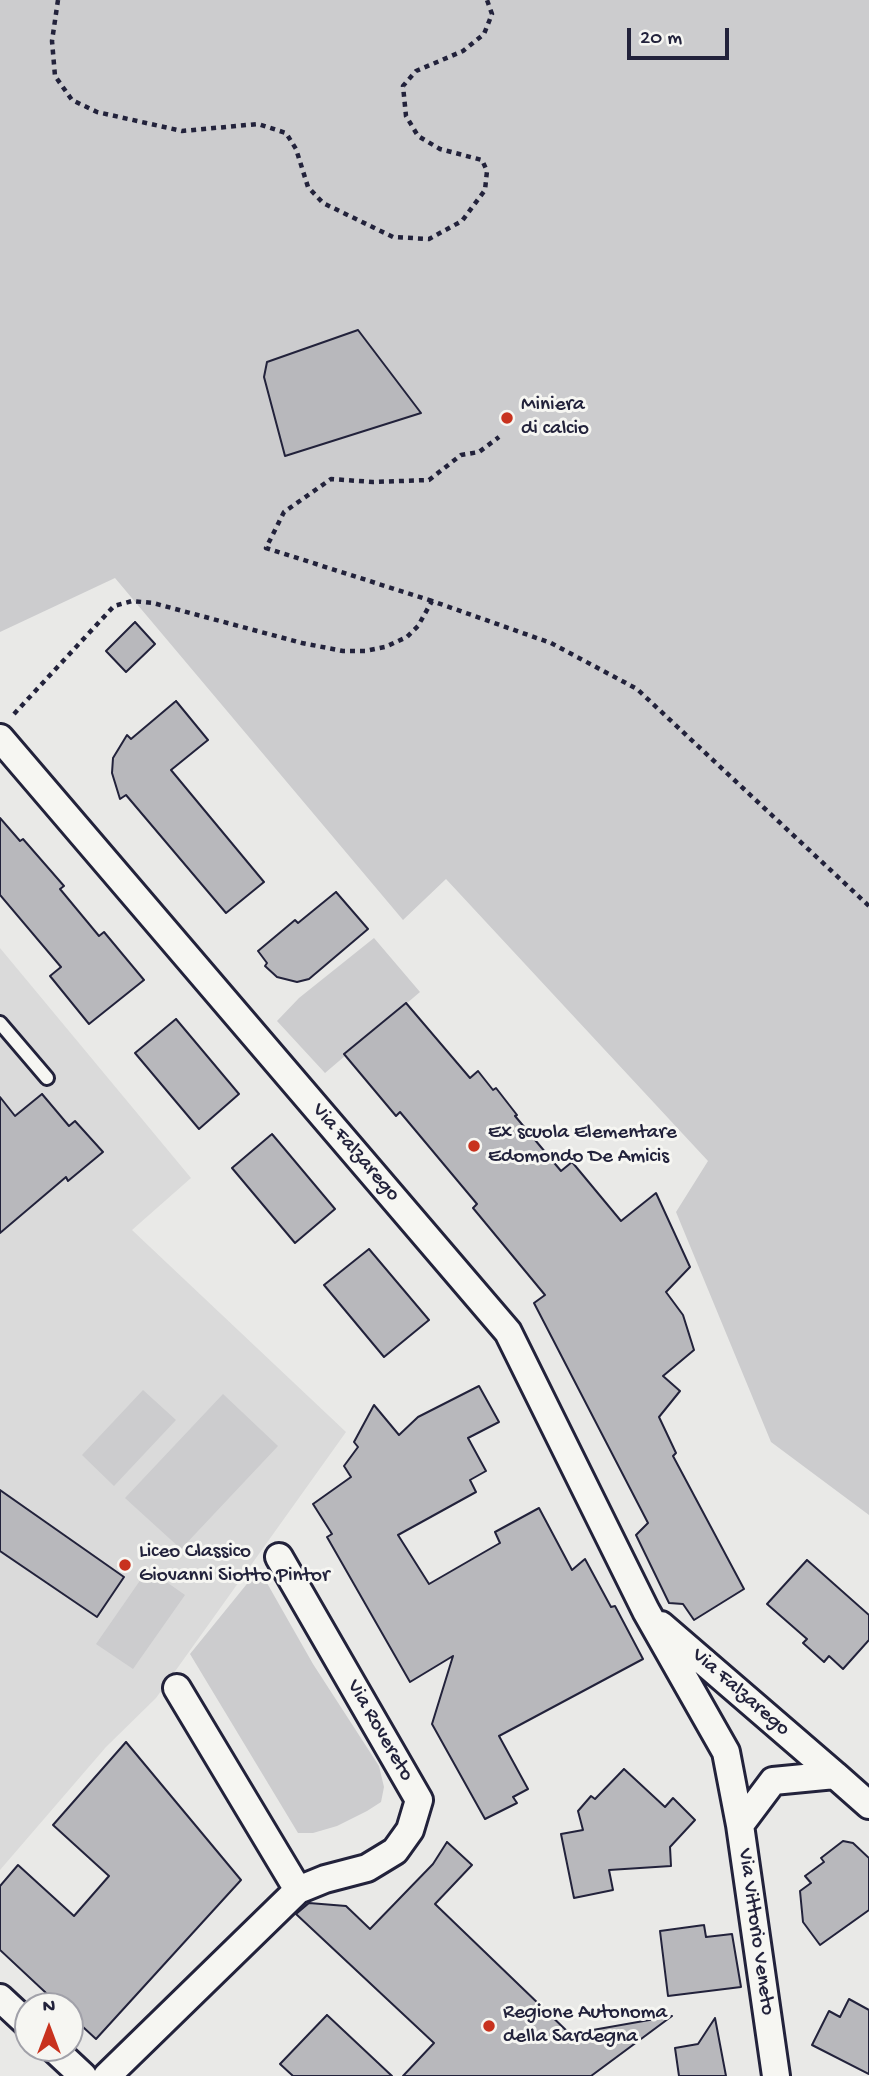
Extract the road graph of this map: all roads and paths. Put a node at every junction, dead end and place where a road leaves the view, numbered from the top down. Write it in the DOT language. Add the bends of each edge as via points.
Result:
graph roads {
  1 [pos="58,0"];
  2 [pos="487,0"];
  3 [pos="499,437"];
  4 [pos="432,601"];
  5 [pos="29,699"];
  6 [pos="2,743"];
  7 [pos="869,906"];
  8 [pos="0,1023"];
  9 [pos="47,1077"];
  10 [pos="279,1557"];
  11 [pos="646,1611"];
  12 [pos="177,1688"];
  13 [pos="835,1775"];
  14 [pos="869,1805"];
  15 [pos="740,1825"];
  16 [pos="298,1890"];
  17 [pos="0,1998"];
  18 [pos="14,2011"];
  19 [pos="68,2062"];
  20 [pos="83,2076"];
  21 [pos="107,2076"];
  22 [pos="776,2076"];
  1 -- 2 [label="path" via="52,41 55,76 72,100 97,112 182,131 258,124 286,133 308,187 323,204 393,237 429,239 462,222 485,190 487,171 481,159 440,149 418,136 406,116 403,86 416,71 463,51 484,34 492,14"];
  3 -- 4 [label="path" via="479,452 461,455 429,480 331,479 284,512 266,548"];
  4 -- 5 [label="path" via="407,637 365,651 302,643 153,603 123,603 114,606"];
  4 -- 7 [label="path" via="551,643 637,690"];
  6 -- 11 [label="street, Via Falzarego" via="508,1332"];
  8 -- 9 [label="lane"];
  10 -- 16 [label="street, Via Rovereto" via="419,1800 410,1830 395,1851 367,1868"];
  11 -- 13 [label="street, Via Falzarego"];
  11 -- 15 [label="street, Via Falzarego" via="726,1752"];
  12 -- 16 [label="street"];
  13 -- 14 [label="street"];
  13 -- 15 [label="street, Via Vittorio Veneto" via="773,1781"];
  15 -- 22 [label="street, Via Vittorio Veneto"];
  16 -- 21 [label="street, Via Rovereto"];
  17 -- 18 [label="street"];
  19 -- 20 [label="street"];
}
